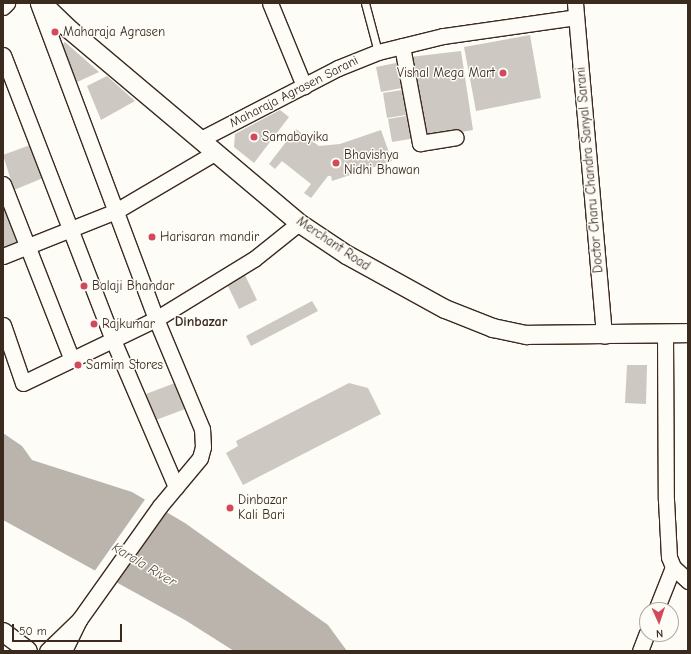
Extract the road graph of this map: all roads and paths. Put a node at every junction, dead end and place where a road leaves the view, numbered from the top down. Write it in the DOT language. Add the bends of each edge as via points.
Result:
graph roads {
  1 [pos="7,3"];
  2 [pos="38,3"];
  3 [pos="42,3"];
  4 [pos="270,3"];
  5 [pos="365,3"];
  6 [pos="3,7"];
  7 [pos="576,10"];
  8 [pos="402,46"];
  9 [pos="378,52"];
  10 [pos="3,54"];
  11 [pos="304,86"];
  12 [pos="456,137"];
  13 [pos="201,139"];
  14 [pos="216,152"];
  15 [pos="3,184"];
  16 [pos="116,211"];
  17 [pos="299,222"];
  18 [pos="71,229"];
  19 [pos="27,246"];
  20 [pos="3,256"];
  21 [pos="156,319"];
  22 [pos="3,325"];
  23 [pos="688,334"];
  24 [pos="665,335"];
  25 [pos="604,336"];
  26 [pos="113,340"];
  27 [pos="72,360"];
  28 [pos="176,487"];
  29 [pos="673,567"];
  30 [pos="688,581"];
  31 [pos="659,602"];
  32 [pos="80,620"];
  33 [pos="3,632"];
  34 [pos="3,647"];
  35 [pos="8,651"];
  36 [pos="28,651"];
  37 [pos="47,651"];
  38 [pos="64,651"];
  1 -- 6 [label="street"];
  2 -- 16 [label="street"];
  3 -- 13 [label="street, Merchant Road" via="70,30"];
  4 -- 11 [label="street"];
  5 -- 9 [label="lane"];
  7 -- 8 [label="street, Maharaja Agrasen Sarani"];
  7 -- 25 [label="street, Doctor Charu Chandra Sanyal Sarani"];
  8 -- 9 [label="street, Maharaja Agrasen Sarani"];
  8 -- 12 [label="street" via="420,143"];
  9 -- 11 [label="street, Maharaja Agrasen Sarani" via="351,62"];
  10 -- 18 [label="street"];
  11 -- 13 [label="street, Maharaja Agrasen Sarani"];
  13 -- 14 [label="street, Merchant Road"];
  14 -- 16 [label="street"];
  14 -- 17 [label="street, Merchant Road"];
  15 -- 19 [label="street"];
  16 -- 18 [label="street"];
  16 -- 21 [label="street"];
  17 -- 21 [label="street" via="254,259"];
  17 -- 25 [label="street, Merchant Road" via="396,284 445,309 493,328 527,335"];
  18 -- 19 [label="street"];
  18 -- 26 [label="street"];
  19 -- 20 [label="street"];
  19 -- 27 [label="street"];
  21 -- 26 [label="street"];
  21 -- 28 [label="street" via="204,438 200,458"];
  22 -- 27 [label="street" via="24,383"];
  23 -- 24 [label="street, Merchant Road"];
  24 -- 25 [label="street, Merchant Road"];
  24 -- 29 [label="street" via="666,500"];
  26 -- 27 [label="street"];
  26 -- 28 [label="street"];
  28 -- 32 [label="street"];
  29 -- 30 [label="street"];
  29 -- 31 [label="street"];
  32 -- 37 [label="street"];
  32 -- 38 [label="street"];
  33 -- 36 [label="street"];
  34 -- 35 [label="street"];
}
